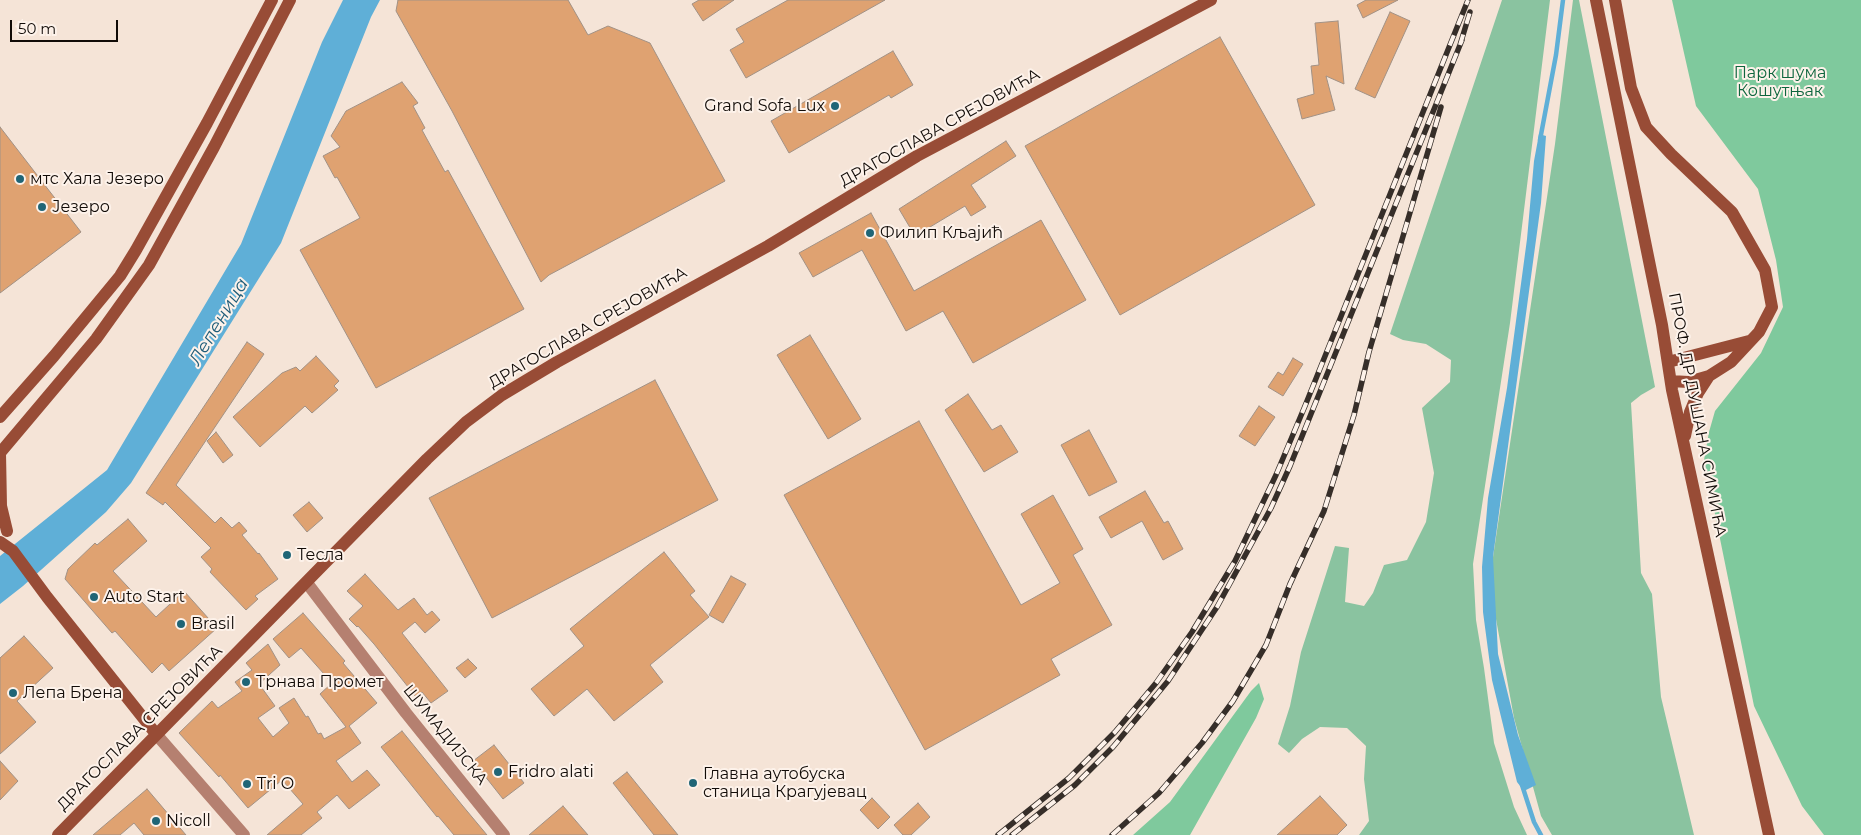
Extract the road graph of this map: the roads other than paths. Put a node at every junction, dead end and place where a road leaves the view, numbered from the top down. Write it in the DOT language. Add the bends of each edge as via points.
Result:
graph roads {
  1 [pos="272,0"];
  2 [pos="290,0"];
  3 [pos="1210,0"];
  4 [pos="1596,0"];
  5 [pos="1615,0"];
  6 [pos="1749,341"];
  7 [pos="1668,362"];
  8 [pos="1709,376"];
  9 [pos="1671,382"];
  10 [pos="17,399"];
  11 [pos="0,409"];
  12 [pos="0,417"];
  13 [pos="1684,441"];
  14 [pos="0,453"];
  15 [pos="0,520"];
  16 [pos="4,537"];
  17 [pos="307,583"];
  18 [pos="156,734"];
  19 [pos="58,835"];
  20 [pos="244,835"];
  21 [pos="504,835"];
  22 [pos="1769,835"];
  1 -- 10 [label="street" via="136,250 104,296"];
  2 -- 14 [label="street" via="149,265 96,339"];
  3 -- 17 [label="street, ДРАГОСЛАВА СРЕЈОВИЋА" via="917,156 768,246 514,387 453,434"];
  4 -- 7 [label="street, ПРОФ. ДР ДУШАНА СИМИЋА"];
  5 -- 6 [label="street" via="1631,88 1646,127 1732,212 1765,270 1772,307 1759,332"];
  6 -- 7 [label="street"];
  6 -- 8 [label="street" via="1731,362"];
  7 -- 9 [label="street, ПРОФ. ДР ДУШАНА СИМИЋА"];
  8 -- 9 [label="street" via="1688,382"];
  8 -- 13 [label="street" via="1690,412"];
  9 -- 13 [label="street, ПРОФ. ДР ДУШАНА СИМИЋА"];
  10 -- 11 [label="street"];
  10 -- 12 [label="street"];
  13 -- 22 [label="street, ПРОФ. ДР ДУШАНА СИМИЋА"];
  14 -- 16 [label="street"];
  15 -- 16 [label="street"];
  16 -- 18 [label="street" via="47,597"];
  17 -- 18 [label="street, ДРАГОСЛАВА СРЕЈОВИЋА"];
  17 -- 21 [label="street, ШУМАДИЈСКА"];
  18 -- 19 [label="street, ДРАГОСЛАВА СРЕЈОВИЋА"];
  18 -- 20 [label="street"];
}
